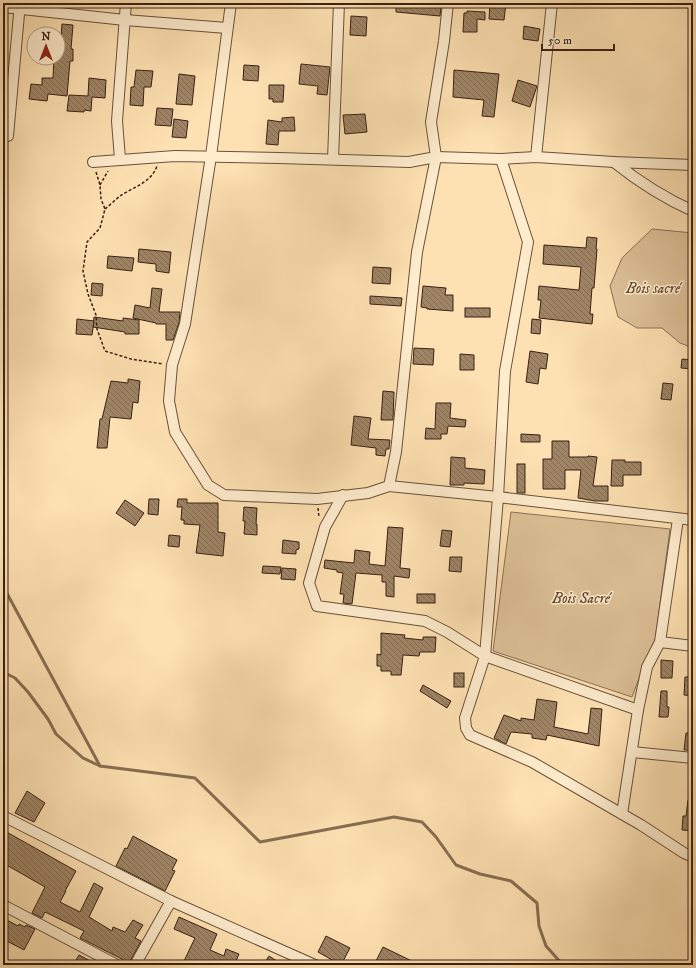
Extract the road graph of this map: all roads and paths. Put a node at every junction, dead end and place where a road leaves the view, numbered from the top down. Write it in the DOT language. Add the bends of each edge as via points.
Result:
graph roads {
  1 [pos="126,3"];
  2 [pos="230,3"];
  3 [pos="339,3"];
  4 [pos="448,3"];
  5 [pos="552,3"];
  6 [pos="20,6"];
  7 [pos="3,7"];
  8 [pos="125,20"];
  9 [pos="227,28"];
  10 [pos="8,136"];
  11 [pos="211,156"];
  12 [pos="160,157"];
  13 [pos="436,157"];
  14 [pos="536,157"];
  15 [pos="120,159"];
  16 [pos="333,159"];
  17 [pos="500,159"];
  18 [pos="93,162"];
  19 [pos="614,162"];
  20 [pos="693,166"];
  21 [pos="100,185"];
  22 [pos="105,209"];
  23 [pos="693,211"];
  24 [pos="172,365"];
  25 [pos="389,486"];
  26 [pos="344,496"];
  27 [pos="498,497"];
  28 [pos="318,498"];
  29 [pos="678,519"];
  30 [pos="693,520"];
  31 [pos="325,527"];
  32 [pos="660,642"];
  33 [pos="693,646"];
  34 [pos="485,656"];
  35 [pos="638,710"];
  36 [pos="632,752"];
  37 [pos="693,758"];
  38 [pos="622,814"];
  39 [pos="3,818"];
  40 [pos="693,857"];
  41 [pos="171,901"];
  42 [pos="3,905"];
  43 [pos="117,965"];
  44 [pos="135,965"];
  45 [pos="315,965"];
  1 -- 8 [label="street"];
  2 -- 9 [label="street"];
  3 -- 16 [label="street"];
  4 -- 13 [label="street" via="431,122"];
  5 -- 14 [label="street"];
  6 -- 7 [label="street"];
  6 -- 8 [label="street"];
  6 -- 10 [label="street"];
  8 -- 9 [label="street"];
  8 -- 15 [label="street" via="117,121"];
  9 -- 11 [label="street"];
  11 -- 12 [label="street"];
  11 -- 16 [label="street"];
  11 -- 24 [label="street" via="185,324"];
  12 -- 15 [label="street"];
  12 -- 22 [label="path" via="155,172 143,184 120,196"];
  13 -- 16 [label="street" via="409,162"];
  13 -- 17 [label="street"];
  13 -- 25 [label="street" via="417,252 396,452"];
  14 -- 17 [label="street"];
  14 -- 19 [label="street"];
  15 -- 18 [label="street"];
  15 -- 21 [label="path" via="107,172"];
  17 -- 27 [label="street" via="528,242 505,371"];
  18 -- 21 [label="path"];
  19 -- 20 [label="street"];
  19 -- 23 [label="street" via="641,183"];
  21 -- 22 [label="path"];
  22 -- 24 [label="path" via="100,228 87,242 83,271 105,351"];
  24 -- 28 [label="street" via="169,401 175,432 208,485 224,495"];
  25 -- 26 [label="street" via="368,493"];
  25 -- 27 [label="street"];
  26 -- 28 [label="street"];
  26 -- 31 [label="street"];
  27 -- 29 [label="street"];
  27 -- 34 [label="street"];
  28 -- 31 [label="path" via="319,517"];
  29 -- 30 [label="street"];
  29 -- 32 [label="street"];
  31 -- 34 [label="street" via="310,583 316,606 424,621 448,632"];
  32 -- 33 [label="street"];
  32 -- 35 [label="street" via="647,666"];
  34 -- 35 [label="street"];
  34 -- 38 [label="street" via="465,718 470,735 532,762"];
  35 -- 36 [label="street"];
  36 -- 37 [label="street"];
  36 -- 38 [label="street"];
  38 -- 40 [label="street"];
  39 -- 41 [label="street"];
  41 -- 44 [label="street"];
  41 -- 45 [label="street"];
  42 -- 43 [label="street"];
}
